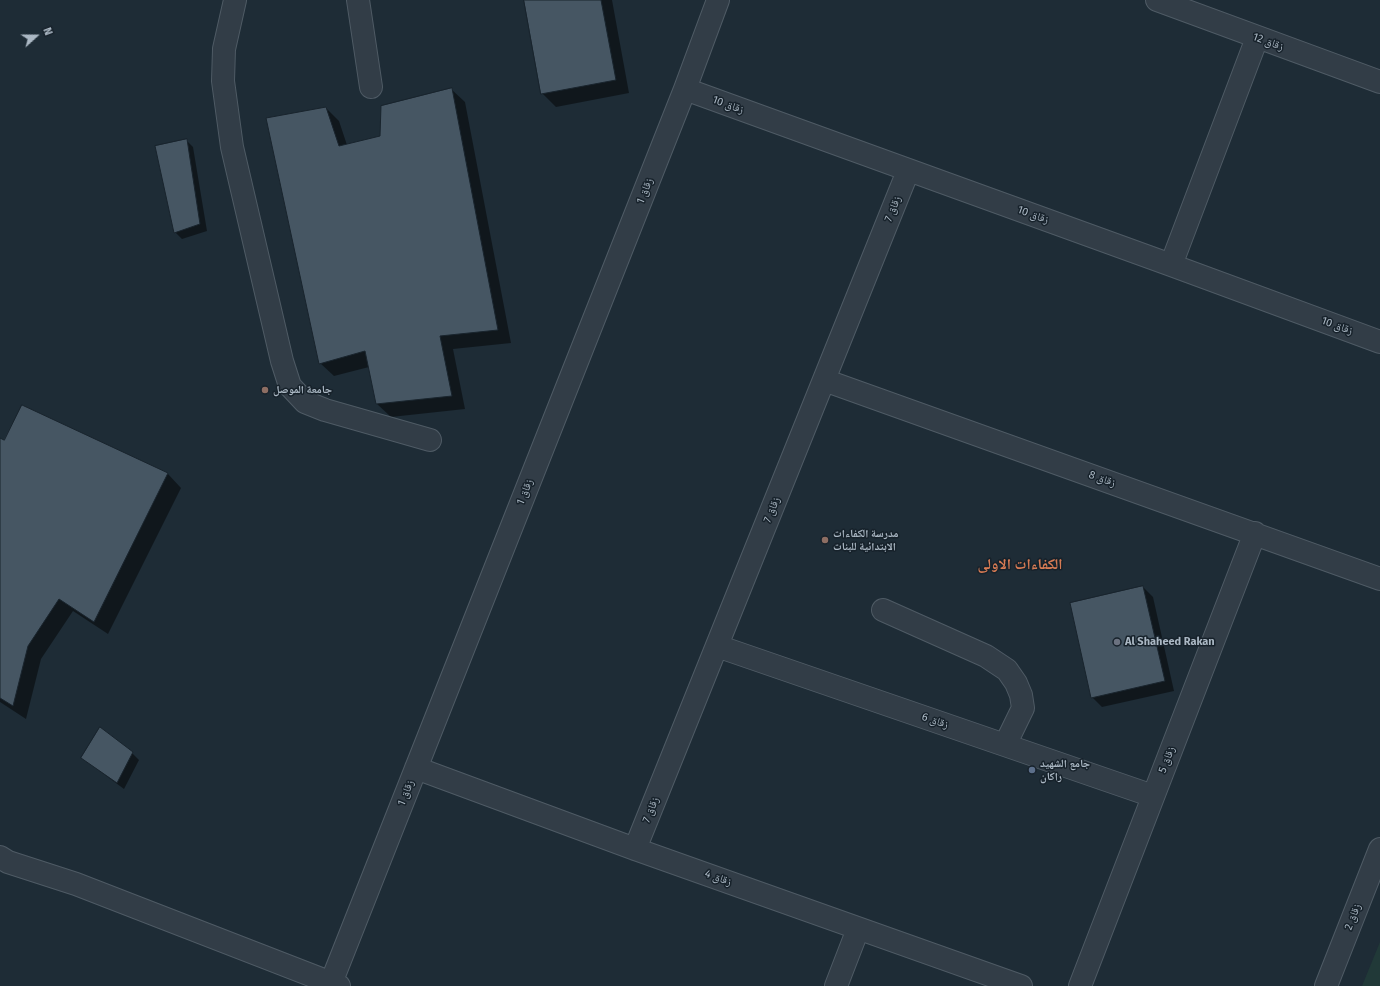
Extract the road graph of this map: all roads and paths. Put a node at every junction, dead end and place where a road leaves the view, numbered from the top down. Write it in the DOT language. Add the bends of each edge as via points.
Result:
graph roads {
  1 [pos="235,0"];
  2 [pos="358,0"];
  3 [pos="718,0"];
  4 [pos="1157,0"];
  5 [pos="1257,38"];
  6 [pos="1380,82"];
  7 [pos="371,87"];
  8 [pos="685,89"];
  9 [pos="908,171"];
  10 [pos="1172,265"];
  11 [pos="1380,342"];
  12 [pos="824,380"];
  13 [pos="430,440"];
  14 [pos="1255,533"];
  15 [pos="1380,579"];
  16 [pos="883,610"];
  17 [pos="717,646"];
  18 [pos="1005,745"];
  19 [pos="416,768"];
  20 [pos="1153,796"];
  21 [pos="635,849"];
  22 [pos="1380,849"];
  23 [pos="0,857"];
  24 [pos="858,929"];
  25 [pos="335,985"];
  26 [pos="836,986"];
  27 [pos="1021,986"];
  28 [pos="1080,986"];
  29 [pos="1326,986"];
  1 -- 13 [label="street" via="224,50 223,81 232,147 290,386 305,402 324,410"];
  2 -- 7 [label="street"];
  3 -- 8 [label="street, زقاق 1"];
  4 -- 5 [label="street, زقاق 12"];
  5 -- 6 [label="street, زقاق 12"];
  5 -- 10 [label="street"];
  8 -- 9 [label="street, زقاق 10"];
  8 -- 19 [label="street, زقاق 1"];
  9 -- 10 [label="street, زقاق 10"];
  9 -- 12 [label="street, زقاق 7"];
  10 -- 11 [label="street, زقاق 10"];
  12 -- 14 [label="street, زقاق 8"];
  12 -- 17 [label="street, زقاق 7"];
  14 -- 15 [label="street, زقاق 8"];
  14 -- 20 [label="street, زقاق 5"];
  16 -- 18 [label="street" via="986,656 1007,670 1019,689 1023,708"];
  17 -- 18 [label="street, زقاق 6"];
  17 -- 21 [label="street, زقاق 7"];
  18 -- 20 [label="street, زقاق 6"];
  19 -- 21 [label="street, زقاق 4"];
  19 -- 25 [label="street, زقاق 1"];
  20 -- 28 [label="street, زقاق 5"];
  21 -- 24 [label="street, زقاق 4"];
  22 -- 29 [label="street, زقاق 2"];
  23 -- 25 [label="street"];
  24 -- 26 [label="street"];
  24 -- 27 [label="street, زقاق 4"];
}
